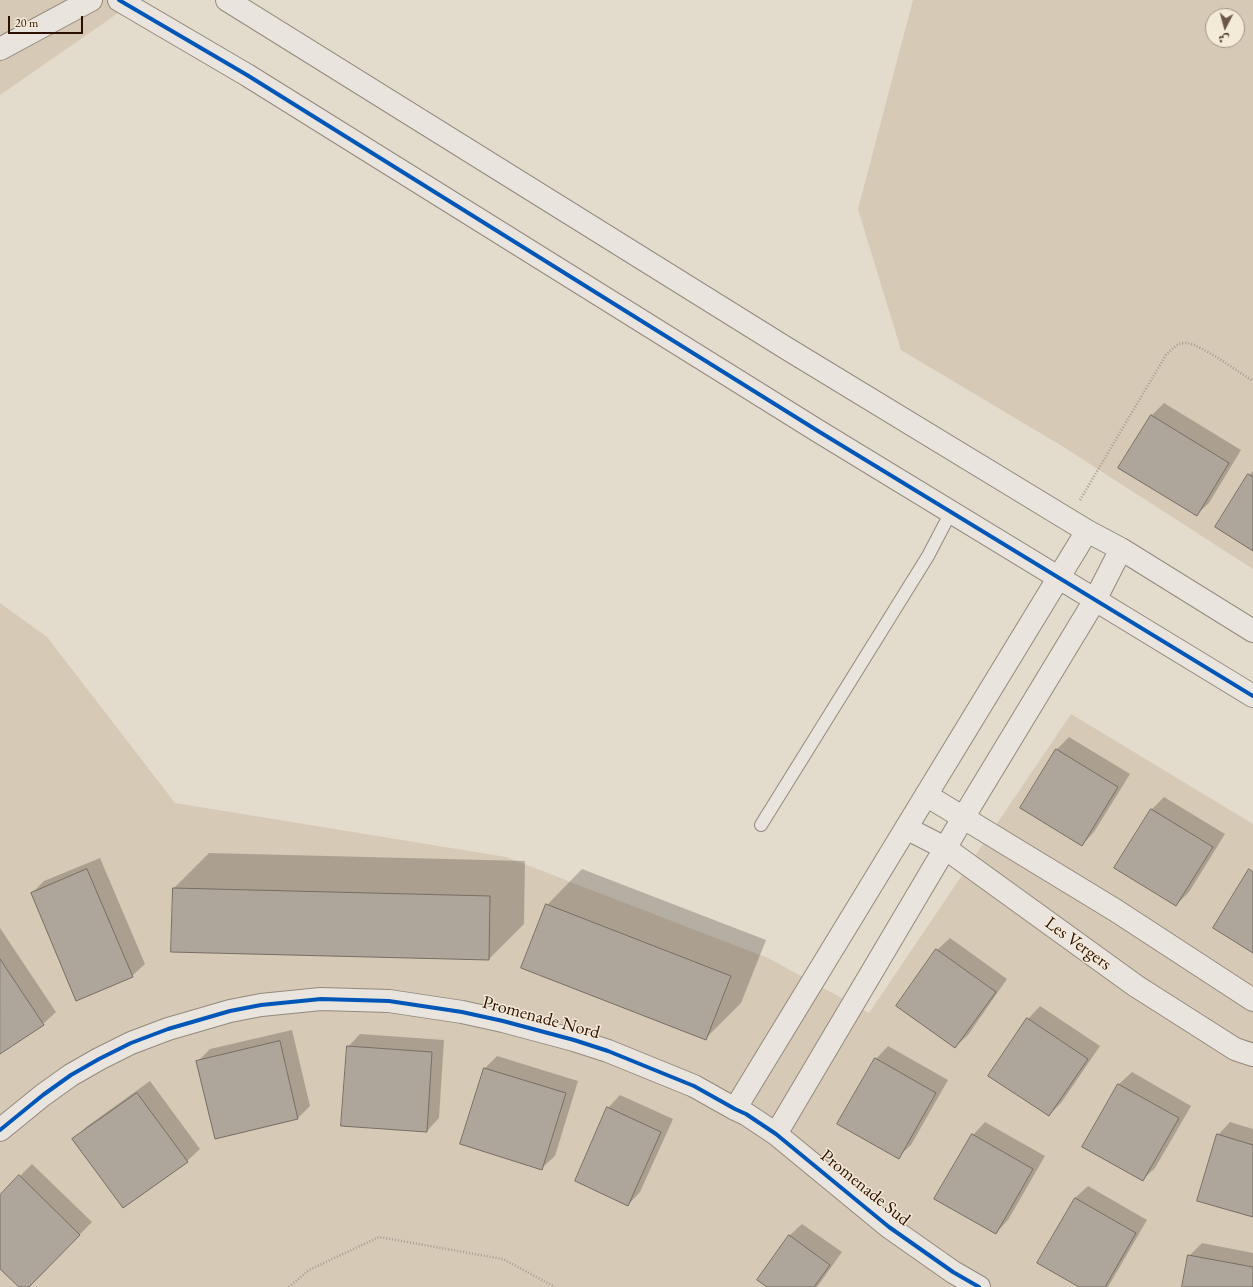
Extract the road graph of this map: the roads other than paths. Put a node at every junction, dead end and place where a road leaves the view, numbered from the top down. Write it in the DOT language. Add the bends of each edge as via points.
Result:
graph roads {
  1 [pos="91,0"];
  2 [pos="119,0"];
  3 [pos="227,0"];
  4 [pos="0,49"];
  5 [pos="951,512"];
  6 [pos="1087,530"];
  7 [pos="1121,549"];
  8 [pos="1059,577"];
  9 [pos="1096,600"];
  10 [pos="1253,631"];
  11 [pos="1253,696"];
  12 [pos="926,795"];
  13 [pos="963,818"];
  14 [pos="761,825"];
  15 [pos="906,828"];
  16 [pos="945,848"];
  17 [pos="1253,1000"];
  18 [pos="1253,1056"];
  19 [pos="735,1110"];
  20 [pos="0,1130"];
  21 [pos="776,1134"];
  22 [pos="979,1287"];
  1 -- 4 [label="street"];
  2 -- 5 [label="street" via="247,75"];
  3 -- 6 [label="street" via="786,348"];
  5 -- 8 [label="street"];
  5 -- 14 [label="lane" via="928,556"];
  6 -- 7 [label="street"];
  6 -- 8 [label="street"];
  7 -- 9 [label="street"];
  7 -- 10 [label="street"];
  8 -- 9 [label="street"];
  8 -- 12 [label="street"];
  9 -- 11 [label="street"];
  9 -- 13 [label="street"];
  12 -- 13 [label="street"];
  12 -- 15 [label="street"];
  13 -- 16 [label="street"];
  13 -- 17 [label="street" via="1115,910"];
  15 -- 16 [label="street, Les Vergers"];
  15 -- 19 [label="street"];
  16 -- 18 [label="street, Les Vergers" via="1136,986 1235,1049"];
  16 -- 21 [label="street"];
  19 -- 20 [label="street, Promenade Nord" via="694,1086 574,1040 462,1012 389,1001 321,999 230,1011 168,1029 131,1044 71,1076"];
  19 -- 21 [label="street, Promenade Sud" via="746,1114"];
  21 -- 22 [label="street, Promenade Sud" via="889,1227"];
}
